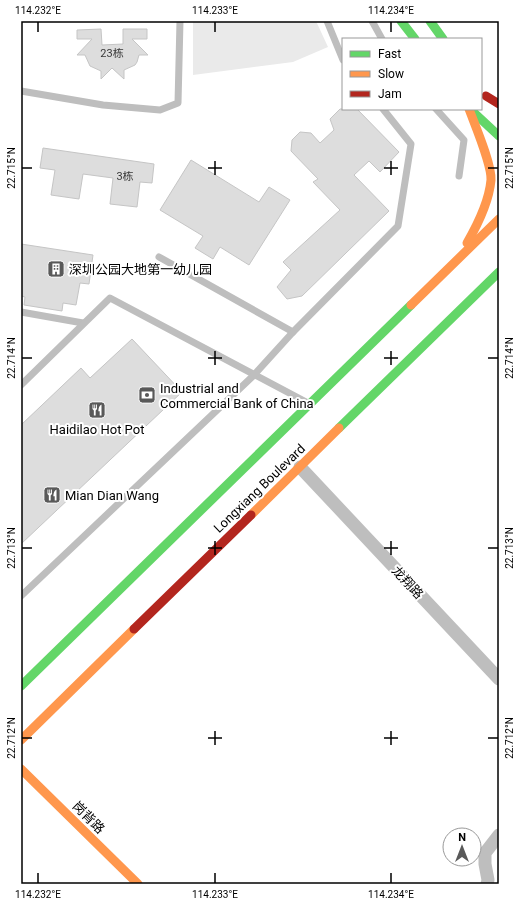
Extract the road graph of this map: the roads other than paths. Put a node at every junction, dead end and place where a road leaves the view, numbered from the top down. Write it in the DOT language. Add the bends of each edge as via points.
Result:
graph roads {
  1 [pos="180,21"];
  2 [pos="327,21"];
  3 [pos="372,21"];
  4 [pos="401,21"];
  5 [pos="430,21"];
  6 [pos="381,38"];
  7 [pos="414,38"];
  8 [pos="443,38"];
  9 [pos="342,58"];
  10 [pos="21,91"];
  11 [pos="484,93"];
  12 [pos="499,104"];
  13 [pos="499,108"];
  14 [pos="384,110"];
  15 [pos="437,110"];
  16 [pos="470,110"];
  17 [pos="471,110"];
  18 [pos="499,136"];
  19 [pos="459,176"];
  20 [pos="499,220"];
  21 [pos="159,257"];
  22 [pos="456,261"];
  23 [pos="499,273"];
  24 [pos="21,312"];
  25 [pos="83,323"];
  26 [pos="293,332"];
  27 [pos="254,375"];
  28 [pos="21,385"];
  29 [pos="310,404"];
  30 [pos="300,467"];
  31 [pos="21,596"];
  32 [pos="499,678"];
  33 [pos="21,686"];
  34 [pos="21,740"];
  35 [pos="21,769"];
  36 [pos="499,835"];
  37 [pos="138,884"];
  38 [pos="487,884"];
  1 -- 10 [label="lane" via="178,103 160,110 103,105"];
  2 -- 9 [label="lane"];
  3 -- 6 [label="lane"];
  4 -- 7 [label="main road"];
  5 -- 8 [label="main road"];
  11 -- 12 [label="main road"];
  11 -- 13 [label="main road"];
  14 -- 26 [label="lane" via="411,144 398,226"];
  15 -- 19 [label="lane" via="464,140"];
  16 -- 22 [label="main road" via="491,179 485,206 475,230"];
  17 -- 18 [label="main road"];
  20 -- 22 [label="main road, Longxiang Boulevard"];
  21 -- 26 [label="lane"];
  22 -- 29 [label="main road, Longxiang Boulevard"];
  23 -- 30 [label="main road, Longxiang Boulevard"];
  24 -- 25 [label="lane"];
  25 -- 27 [label="lane" via="110,298"];
  25 -- 28 [label="lane"];
  26 -- 27 [label="lane"];
  27 -- 29 [label="lane"];
  27 -- 31 [label="lane"];
  29 -- 33 [label="main road, Longxiang Boulevard"];
  30 -- 32 [label="street, 龙翔路"];
  30 -- 34 [label="main road, Longxiang Boulevard"];
  35 -- 37 [label="main road, 岗背路"];
  36 -- 38 [label="street" via="485,853"];
}
